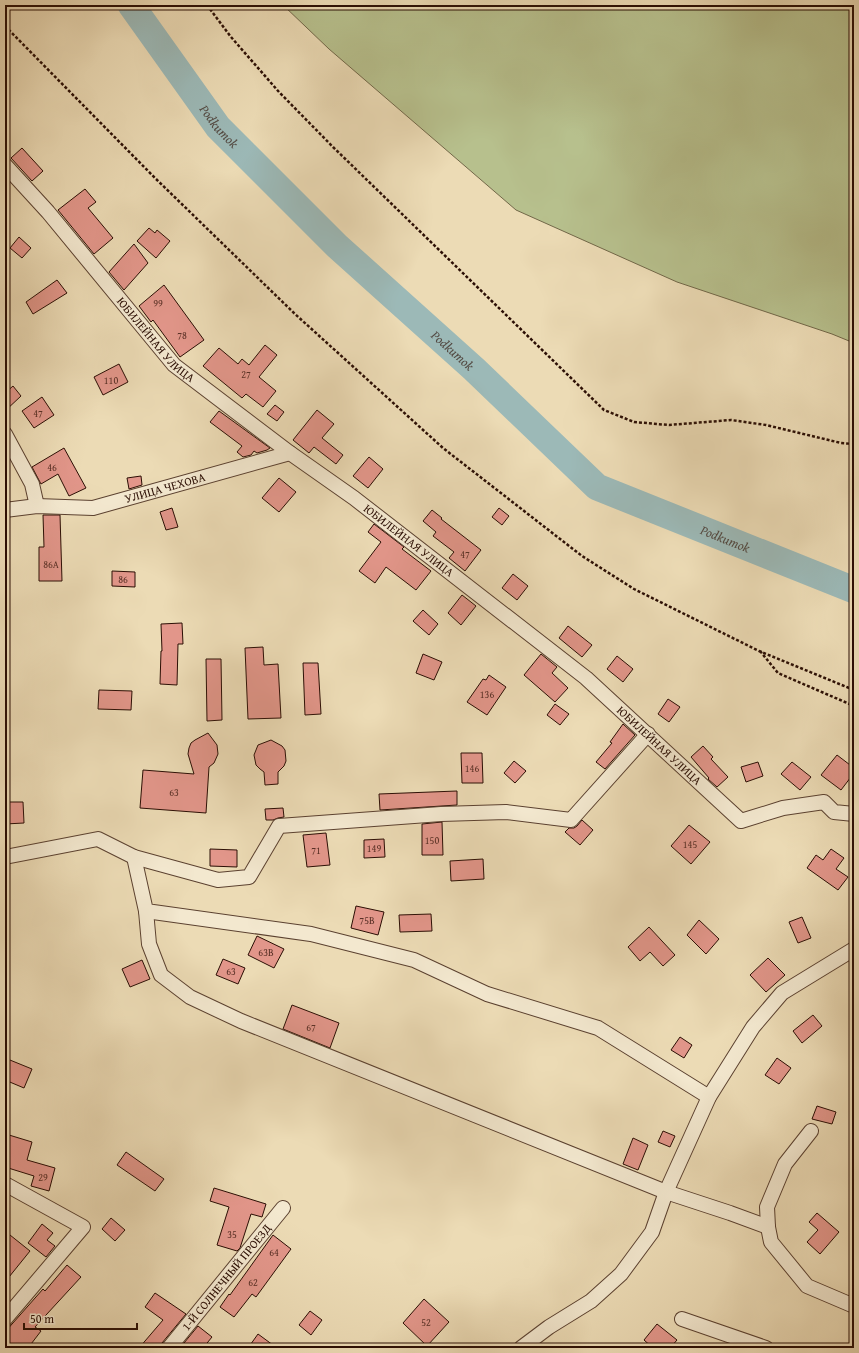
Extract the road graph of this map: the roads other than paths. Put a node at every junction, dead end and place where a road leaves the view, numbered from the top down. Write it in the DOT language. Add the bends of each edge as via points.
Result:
graph roads {
  1 [pos="5,165"];
  2 [pos="5,434"];
  3 [pos="290,453"];
  4 [pos="37,506"];
  5 [pos="5,510"];
  6 [pos="648,734"];
  7 [pos="854,814"];
  8 [pos="5,857"];
  9 [pos="134,857"];
  10 [pos="146,911"];
  11 [pos="854,949"];
  12 [pos="709,1097"];
  13 [pos="811,1131"];
  14 [pos="5,1184"];
  15 [pos="666,1192"];
  16 [pos="283,1208"];
  17 [pos="768,1227"];
  18 [pos="854,1306"];
  19 [pos="5,1319"];
  20 [pos="682,1319"];
  21 [pos="169,1348"];
  22 [pos="521,1348"];
  23 [pos="766,1348"];
  1 -- 3 [label="street, ЮБИЛЕЙНАЯ УЛИЦА" via="48,212 174,365"];
  2 -- 4 [label="street" via="32,484"];
  3 -- 4 [label="street, УЛИЦА ЧЕХОВА" via="93,508"];
  3 -- 6 [label="street, ЮБИЛЕЙНАЯ УЛИЦА" via="354,498 516,622 586,678"];
  4 -- 5 [label="street, УЛИЦА ЧЕХОВА"];
  6 -- 7 [label="street, ЮБИЛЕЙНАЯ УЛИЦА" via="741,821 783,808 824,802 834,812"];
  6 -- 9 [label="street" via="571,820 499,812 279,826 249,877 218,880"];
  8 -- 9 [label="street" via="98,839"];
  9 -- 10 [label="street"];
  10 -- 12 [label="street" via="311,934 414,960 487,994 598,1028"];
  10 -- 15 [label="street" via="149,944 161,975 190,997 241,1021"];
  11 -- 12 [label="street" via="782,994 753,1027"];
  12 -- 15 [label="street"];
  13 -- 17 [label="street" via="785,1164 767,1207"];
  14 -- 19 [label="street" via="82,1227"];
  15 -- 17 [label="street"];
  15 -- 22 [label="street" via="652,1232 621,1274 591,1301"];
  16 -- 21 [label="street, 1-Й СОЛНЕЧНЫЙ ПРОЕЗД"];
  17 -- 18 [label="street" via="771,1242 807,1286"];
  20 -- 23 [label="street"];
}
